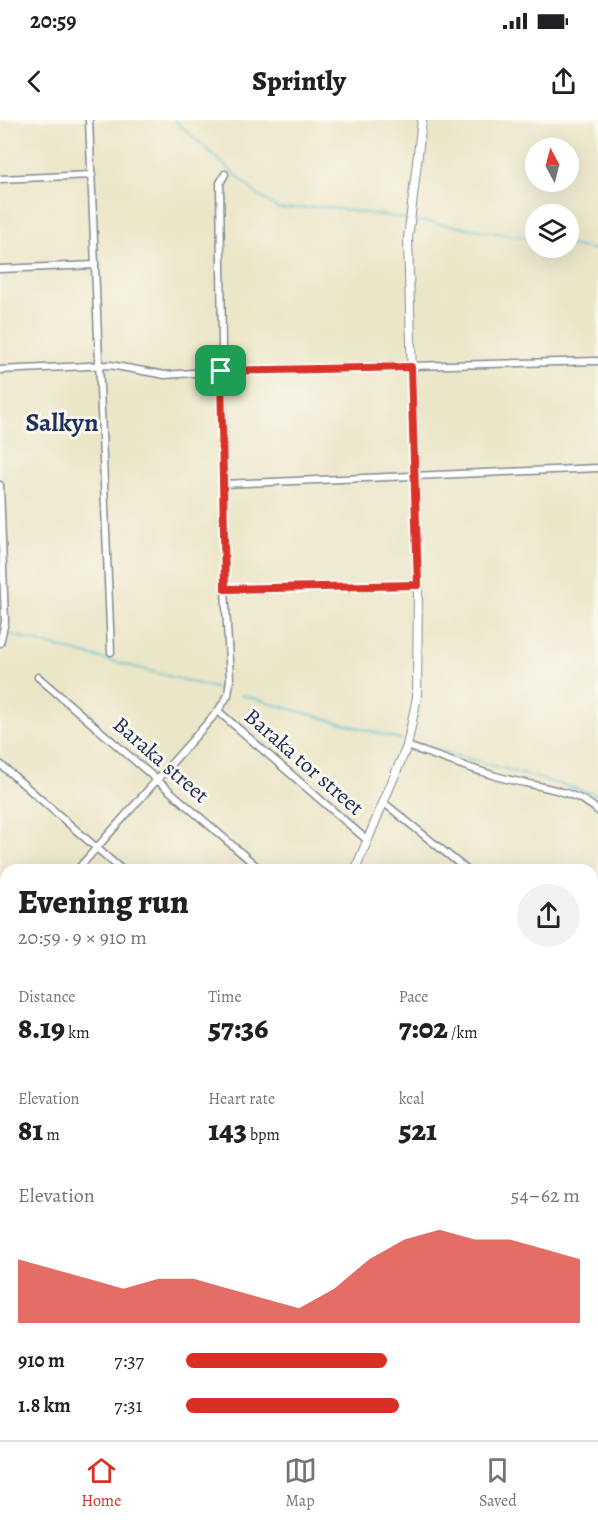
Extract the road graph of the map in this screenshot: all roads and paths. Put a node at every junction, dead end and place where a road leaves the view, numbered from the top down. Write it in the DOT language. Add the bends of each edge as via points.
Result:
graph roads {
  1 [pos="88,120"];
  2 [pos="422,120"];
  3 [pos="225,174"];
  4 [pos="92,175"];
  5 [pos="0,178"];
  6 [pos="95,265"];
  7 [pos="0,269"];
  8 [pos="598,361"];
  9 [pos="99,366"];
  10 [pos="411,367"];
  11 [pos="0,370"];
  12 [pos="221,371"];
  13 [pos="598,468"];
  14 [pos="414,477"];
  15 [pos="0,484"];
  16 [pos="223,484"];
  17 [pos="418,585"];
  18 [pos="225,589"];
  19 [pos="0,643"];
  20 [pos="111,652"];
  21 [pos="39,676"];
  22 [pos="218,711"];
  23 [pos="407,746"];
  24 [pos="0,765"];
  25 [pos="156,780"];
  26 [pos="382,802"];
  27 [pos="598,811"];
  28 [pos="367,840"];
  29 [pos="96,848"];
  30 [pos="82,864"];
  31 [pos="115,864"];
  32 [pos="254,864"];
  33 [pos="357,864"];
  34 [pos="460,864"];
  1 -- 4 [label="street"];
  2 -- 10 [label="street" via="408,231"];
  3 -- 12 [label="street" via="220,183"];
  4 -- 5 [label="street"];
  4 -- 6 [label="street"];
  6 -- 7 [label="street"];
  6 -- 9 [label="street"];
  8 -- 10 [label="street"];
  9 -- 11 [label="street"];
  9 -- 12 [label="street" via="165,375"];
  9 -- 20 [label="street"];
  10 -- 12 [label="street"];
  10 -- 14 [label="street"];
  12 -- 16 [label="street"];
  13 -- 14 [label="street"];
  14 -- 16 [label="street"];
  14 -- 17 [label="street"];
  15 -- 19 [label="street" via="5,622"];
  16 -- 18 [label="street"];
  17 -- 18 [label="street"];
  17 -- 23 [label="street" via="417,697"];
  18 -- 22 [label="street" via="230,679 228,695"];
  21 -- 25 [label="street, Baraka street"];
  22 -- 25 [label="street"];
  22 -- 28 [label="street, Baraka tor street"];
  23 -- 26 [label="street"];
  23 -- 27 [label="street" via="498,777 554,790 592,804"];
  24 -- 29 [label="street"];
  25 -- 29 [label="street"];
  25 -- 32 [label="street, Baraka street"];
  26 -- 28 [label="street"];
  26 -- 34 [label="street"];
  28 -- 33 [label="street"];
  29 -- 30 [label="street"];
  29 -- 31 [label="street"];
}
